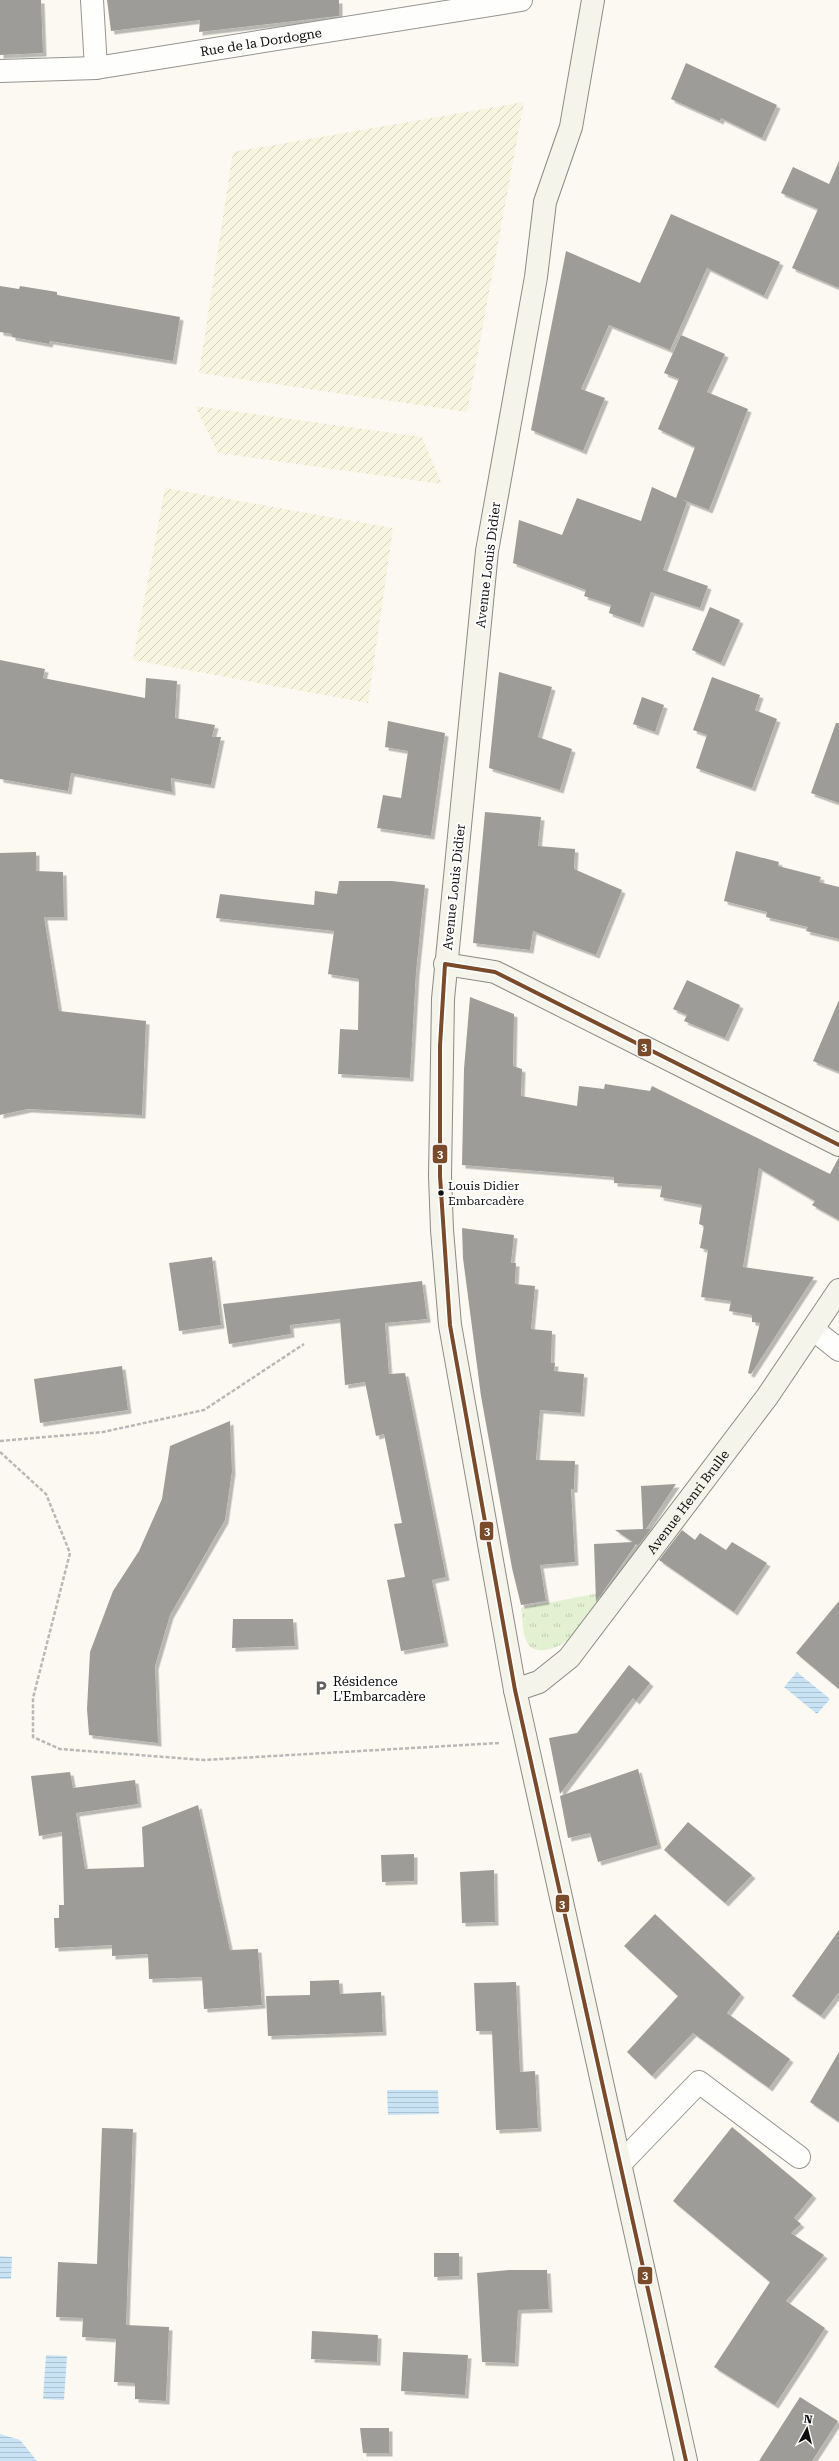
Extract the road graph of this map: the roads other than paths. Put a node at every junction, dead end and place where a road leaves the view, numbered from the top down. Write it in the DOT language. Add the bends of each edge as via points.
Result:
graph roads {
  1 [pos="92,0"];
  2 [pos="520,0"];
  3 [pos="592,1"];
  4 [pos="96,68"];
  5 [pos="0,71"];
  6 [pos="445,964"];
  7 [pos="839,1145"];
  8 [pos="839,1290"];
  9 [pos="814,1330"];
  10 [pos="839,1350"];
  11 [pos="515,1690"];
  12 [pos="799,2157"];
  13 [pos="621,2163"];
  14 [pos="686,2461"];
  1 -- 4 [label="street"];
  2 -- 4 [label="street, Rue de la Dordogne"];
  3 -- 6 [label="main road, Avenue Louis Didier" via="571,127 545,202 536,277 487,551"];
  4 -- 5 [label="street, Rue de la Dordogne"];
  6 -- 7 [label="main road" via="494,972"];
  6 -- 11 [label="main road, Avenue Louis Didier" via="440,1046 440,1176 450,1325"];
  8 -- 9 [label="main road, Avenue Henri Brulle"];
  9 -- 10 [label="street"];
  9 -- 11 [label="main road, Avenue Henri Brulle" via="767,1397 569,1658 539,1682"];
  11 -- 13 [label="main road, Avenue Louis Didier"];
  12 -- 13 [label="street" via="699,2082"];
  13 -- 14 [label="main road, Avenue Louis Didier"];
}
